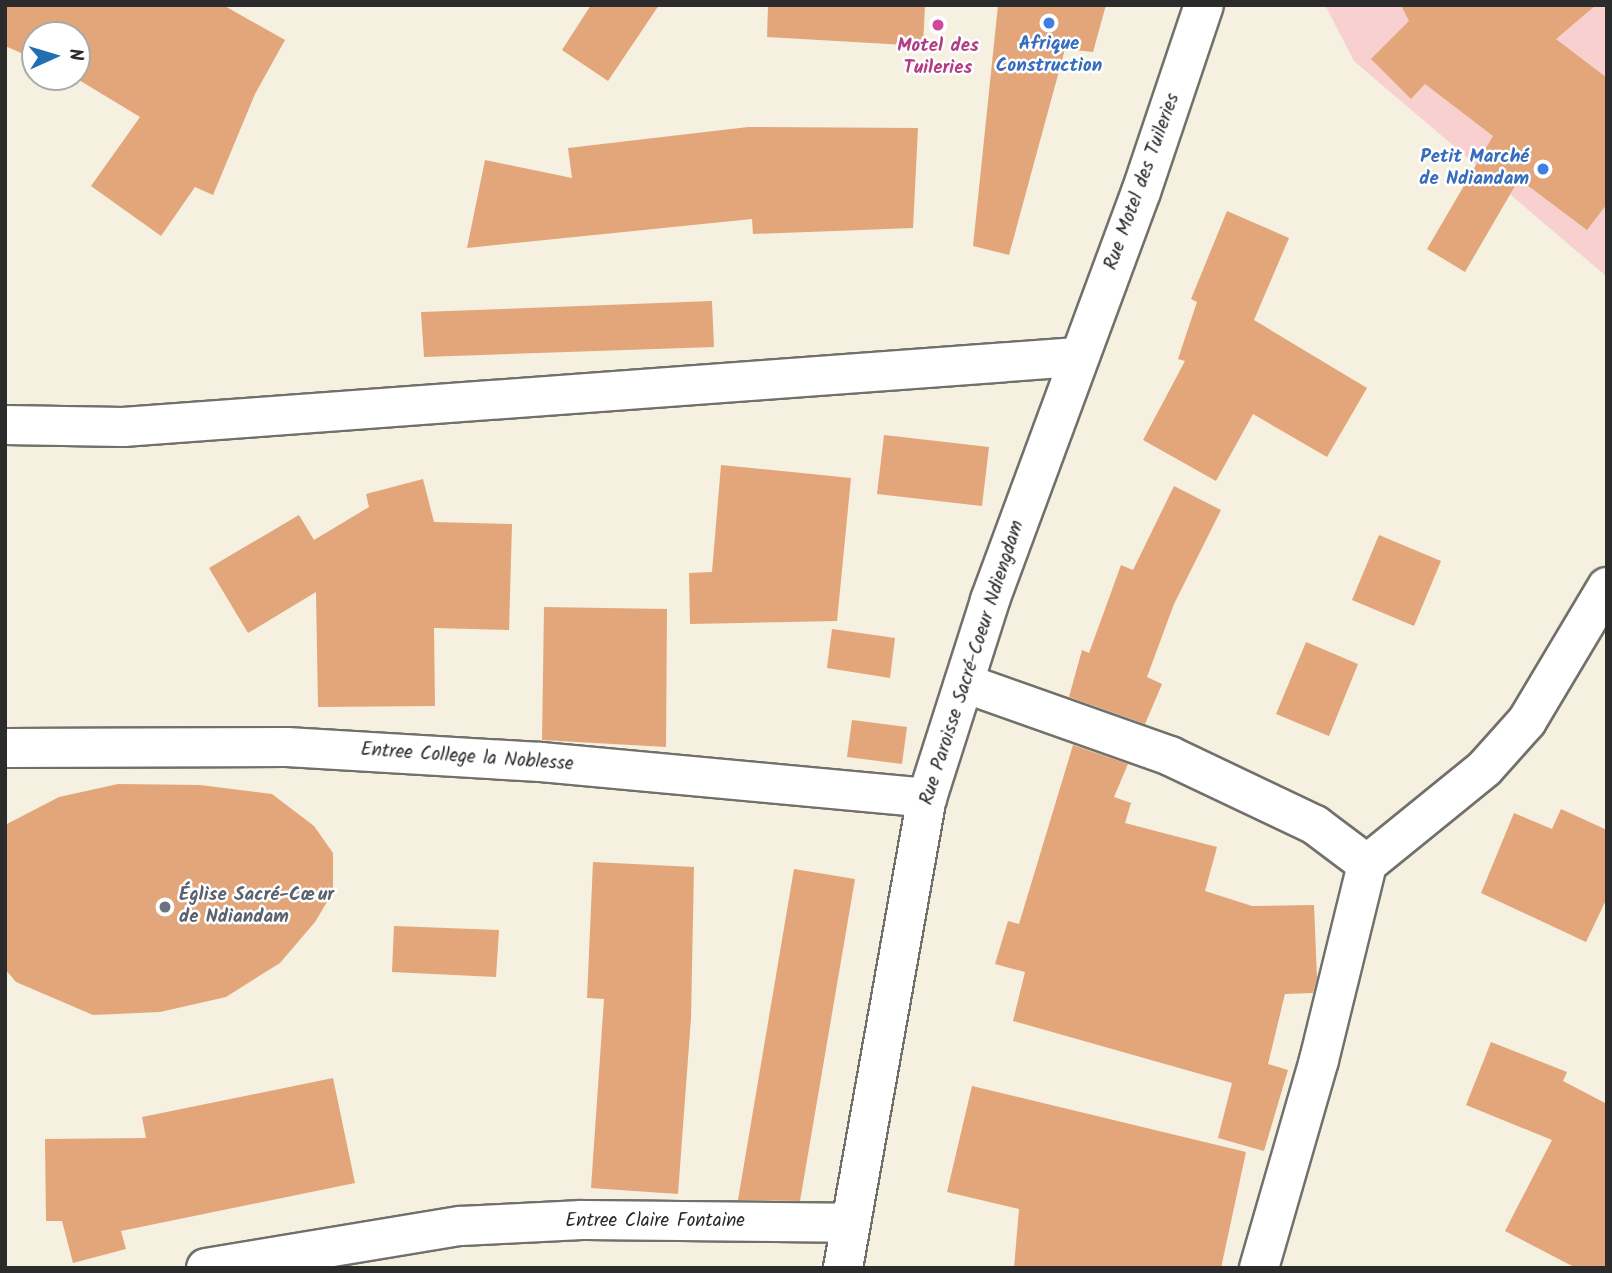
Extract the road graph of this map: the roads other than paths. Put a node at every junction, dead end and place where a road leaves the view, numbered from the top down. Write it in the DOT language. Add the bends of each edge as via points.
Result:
graph roads {
  1 [pos="1204,5"];
  2 [pos="1077,357"];
  3 [pos="5,425"];
  4 [pos="1607,587"];
  5 [pos="964,683"];
  6 [pos="5,748"];
  7 [pos="927,798"];
  8 [pos="1367,864"];
  9 [pos="850,1223"];
  10 [pos="363,1253"];
  11 [pos="206,1268"];
  12 [pos="843,1268"];
  13 [pos="1259,1268"];
  1 -- 2 [label="street, Rue Motel des Tuileries" via="1141,192"];
  2 -- 3 [label="street" via="123,427"];
  2 -- 5 [label="street, Rue Paroisse Sacré-Coeur Ndiengdam"];
  4 -- 8 [label="street" via="1527,721 1485,768"];
  5 -- 7 [label="street, Rue Paroisse Sacré-Coeur Ndiengdam"];
  5 -- 8 [label="street" via="1170,756 1315,825"];
  6 -- 7 [label="street, Entree College la Noblesse" via="300,748 541,762"];
  7 -- 9 [label="street, Rue Paroisse Sacré-Coeur Ndiengdam"];
  8 -- 13 [label="street" via="1319,1060"];
  9 -- 10 [label="street, Entree Claire Fontaine" via="582,1220 461,1226"];
  9 -- 12 [label="street, Rue Paroisse Sacré-Coeur Ndiengdam"];
  10 -- 11 [label="street, Entree Claire Fontaine"];
}
